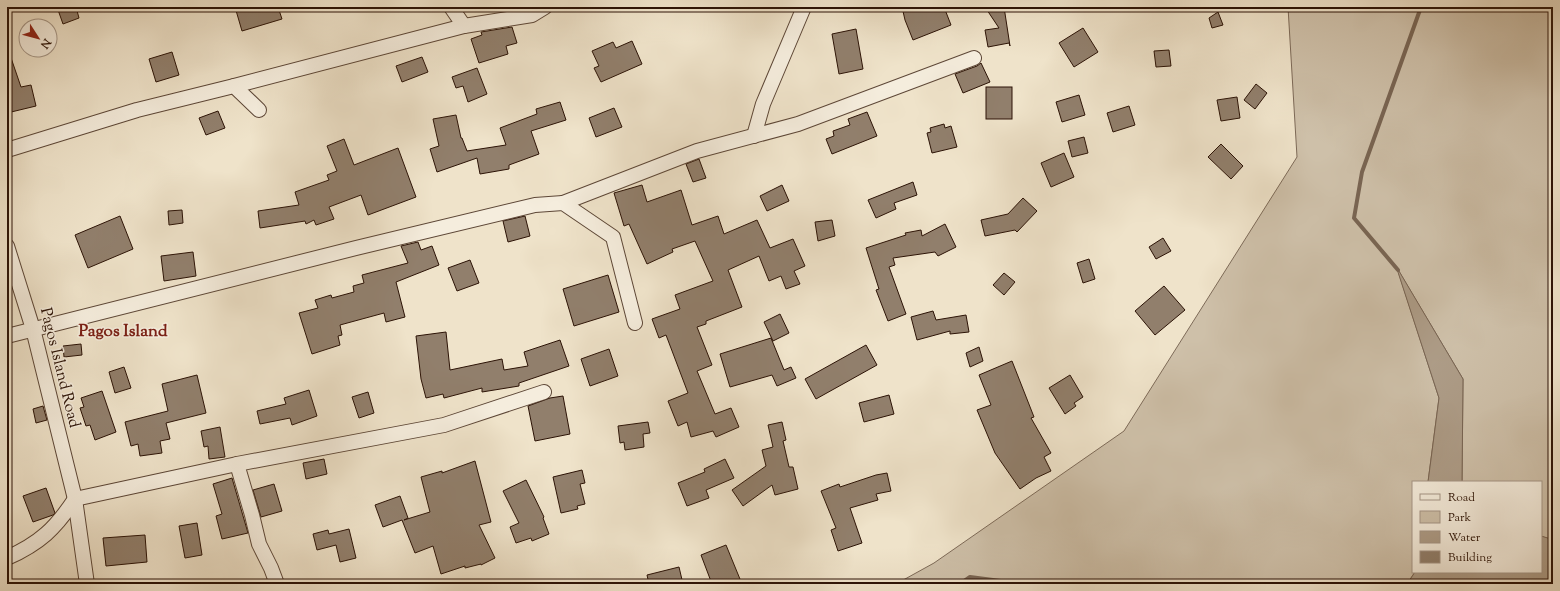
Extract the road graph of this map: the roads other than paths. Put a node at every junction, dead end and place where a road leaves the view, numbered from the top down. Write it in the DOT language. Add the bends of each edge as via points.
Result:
graph roads {
  1 [pos="451,7"];
  2 [pos="545,7"];
  3 [pos="804,7"];
  4 [pos="464,26"];
  5 [pos="974,58"];
  6 [pos="234,86"];
  7 [pos="259,110"];
  8 [pos="754,136"];
  9 [pos="7,150"];
  10 [pos="563,204"];
  11 [pos="7,246"];
  12 [pos="635,323"];
  13 [pos="33,329"];
  14 [pos="7,336"];
  15 [pos="544,392"];
  16 [pos="236,464"];
  17 [pos="75,499"];
  18 [pos="7,558"];
  19 [pos="87,584"];
  20 [pos="277,584"];
  1 -- 4 [label="street"];
  2 -- 4 [label="street" via="532,15"];
  3 -- 8 [label="street" via="763,104"];
  4 -- 6 [label="street"];
  5 -- 8 [label="street" via="798,124"];
  6 -- 7 [label="street"];
  6 -- 9 [label="street" via="137,110"];
  8 -- 10 [label="street" via="697,151"];
  10 -- 12 [label="street" via="613,237"];
  10 -- 13 [label="street" via="535,205"];
  11 -- 13 [label="street, Pagos Island Road"];
  13 -- 14 [label="street"];
  13 -- 17 [label="street, Pagos Island Road"];
  15 -- 16 [label="street" via="444,425"];
  16 -- 17 [label="street"];
  16 -- 20 [label="street" via="259,544"];
  17 -- 18 [label="street" via="48,533"];
  17 -- 19 [label="street, Pagos Island Road"];
}
